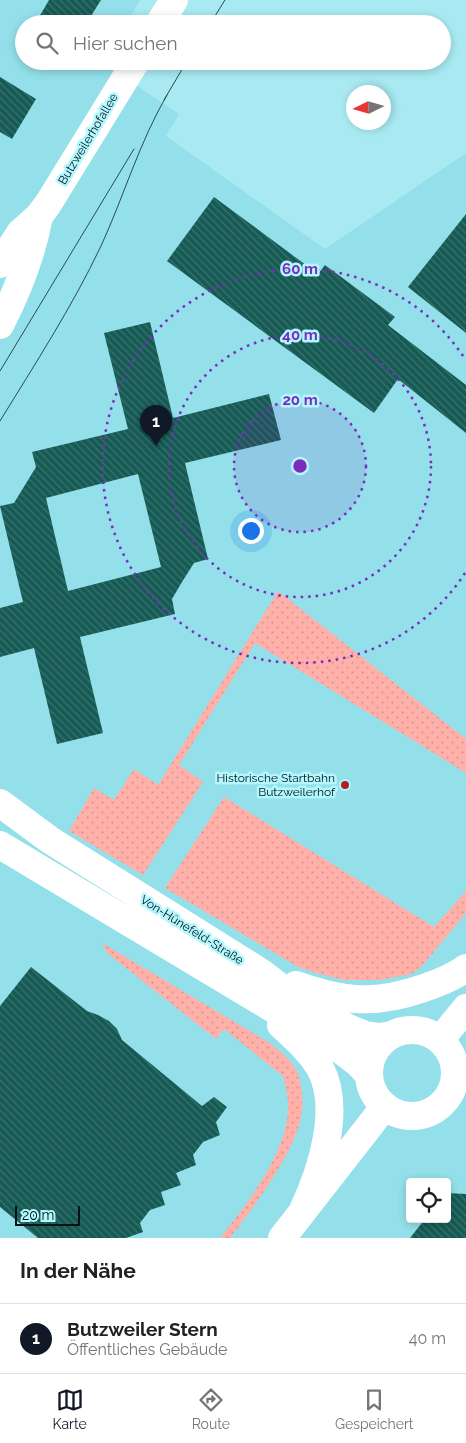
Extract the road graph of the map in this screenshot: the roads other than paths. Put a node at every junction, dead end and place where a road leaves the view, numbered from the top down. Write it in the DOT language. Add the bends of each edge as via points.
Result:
graph roads {
  1 [pos="174,0"];
  2 [pos="165,15"];
  3 [pos="130,70"];
  4 [pos="39,216"];
  5 [pos="0,264"];
  6 [pos="0,325"];
  7 [pos="0,804"];
  8 [pos="0,845"];
  9 [pos="466,968"];
  10 [pos="262,973"];
  11 [pos="224,980"];
  12 [pos="466,1008"];
  13 [pos="392,1035"];
  14 [pos="440,1040"];
  15 [pos="369,1076"];
  16 [pos="459,1096"];
  17 [pos="385,1106"];
  18 [pos="303,1210"];
  19 [pos="282,1238"];
  1 -- 2 [label="street"];
  3 -- 4 [label="street, Butzweilerhofallee"];
  4 -- 5 [label="street, Butzweilerhofallee" via="20,233"];
  4 -- 6 [label="street, Butzweilerhofallee" via="28,261"];
  7 -- 10 [label="street, Von-Hünefeld-Straße" via="50,840"];
  8 -- 11 [label="street, Von-Hünefeld-Straße"];
  9 -- 10 [label="street" via="434,985 376,1000 331,996"];
  10 -- 13 [label="street, Von-Hünefeld-Straße" via="348,1028 365,1035"];
  11 -- 15 [label="street, Von-Hünefeld-Straße" via="348,1054"];
  11 -- 18 [label="street" via="274,1018 303,1046 324,1078 330,1109 327,1136 318,1173"];
  12 -- 14 [label="street"];
  13 -- 14 [label="street" via="408,1030 426,1031"];
  13 -- 15 [label="street" via="378,1046"];
  14 -- 16 [label="street" via="449,1050"];
  15 -- 17 [label="street" via="377,1098"];
  16 -- 17 [label="street" via="420,1116 408,1116"];
  17 -- 18 [label="street"];
  18 -- 19 [label="street"];
}
